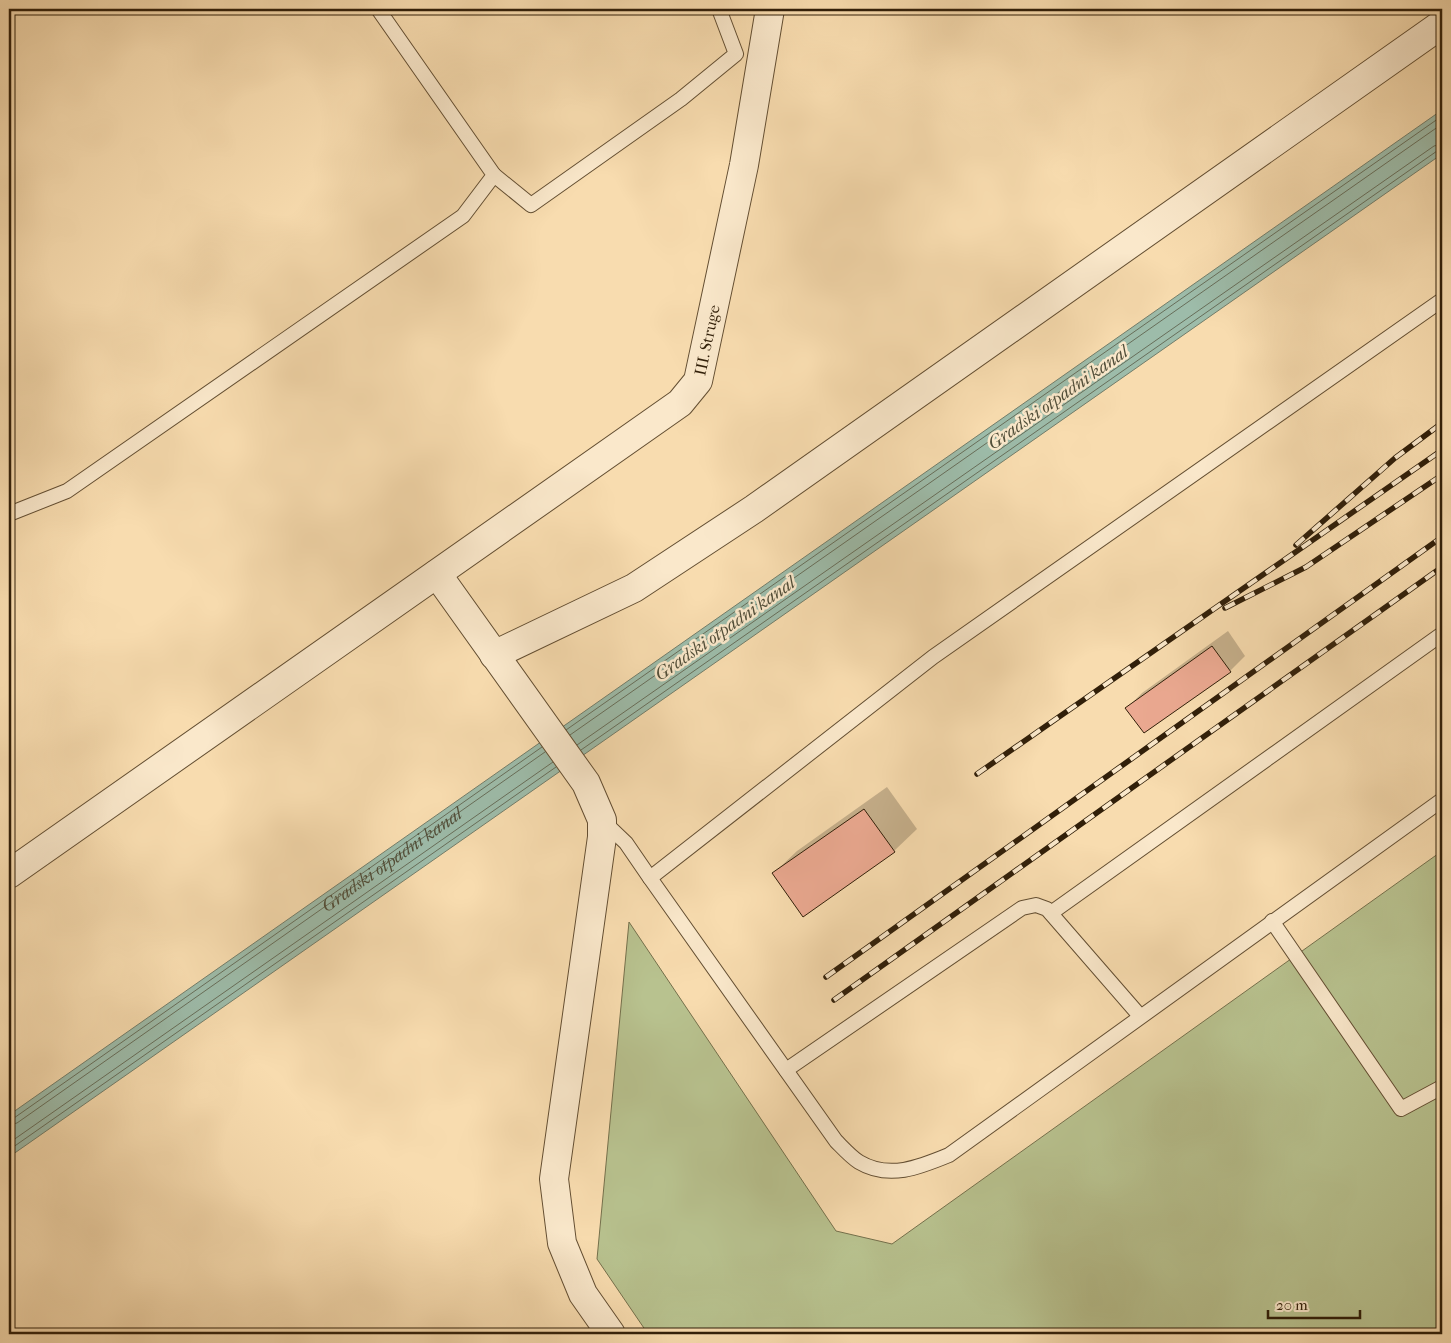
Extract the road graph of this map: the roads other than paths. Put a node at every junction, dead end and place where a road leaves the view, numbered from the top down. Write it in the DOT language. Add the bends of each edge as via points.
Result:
graph roads {
  1 [pos="378,9"];
  2 [pos="719,9"];
  3 [pos="770,9"];
  4 [pos="1442,24"];
  5 [pos="494,175"];
  6 [pos="1442,300"];
  7 [pos="9,514"];
  8 [pos="437,574"];
  9 [pos="1442,634"];
  10 [pos="494,656"];
  11 [pos="1442,800"];
  12 [pos="602,820"];
  13 [pos="9,874"];
  14 [pos="650,878"];
  15 [pos="1051,913"];
  16 [pos="1272,921"];
  17 [pos="1140,1016"];
  18 [pos="786,1070"];
  19 [pos="1442,1087"];
  20 [pos="611,1334"];
  1 -- 5 [label="lane"];
  2 -- 5 [label="lane" via="736,54 681,99 530,205"];
  3 -- 8 [label="street, III. Struge" via="744,165 698,381 680,403"];
  4 -- 10 [label="street" via="746,514 634,588"];
  5 -- 7 [label="lane" via="455,222 67,491"];
  6 -- 14 [label="lane" via="933,657"];
  8 -- 10 [label="street"];
  8 -- 13 [label="street, III. Struge"];
  9 -- 15 [label="lane"];
  10 -- 12 [label="street" via="586,783"];
  11 -- 16 [label="lane"];
  12 -- 14 [label="lane" via="626,843"];
  12 -- 20 [label="street" via="554,1179 562,1243 584,1294"];
  14 -- 18 [label="lane"];
  15 -- 17 [label="lane"];
  15 -- 18 [label="lane" via="1036,905 1022,908"];
  16 -- 17 [label="lane"];
  16 -- 19 [label="lane" via="1400,1109"];
  17 -- 18 [label="lane" via="949,1155 915,1169 882,1171 859,1162 836,1141"];
}
